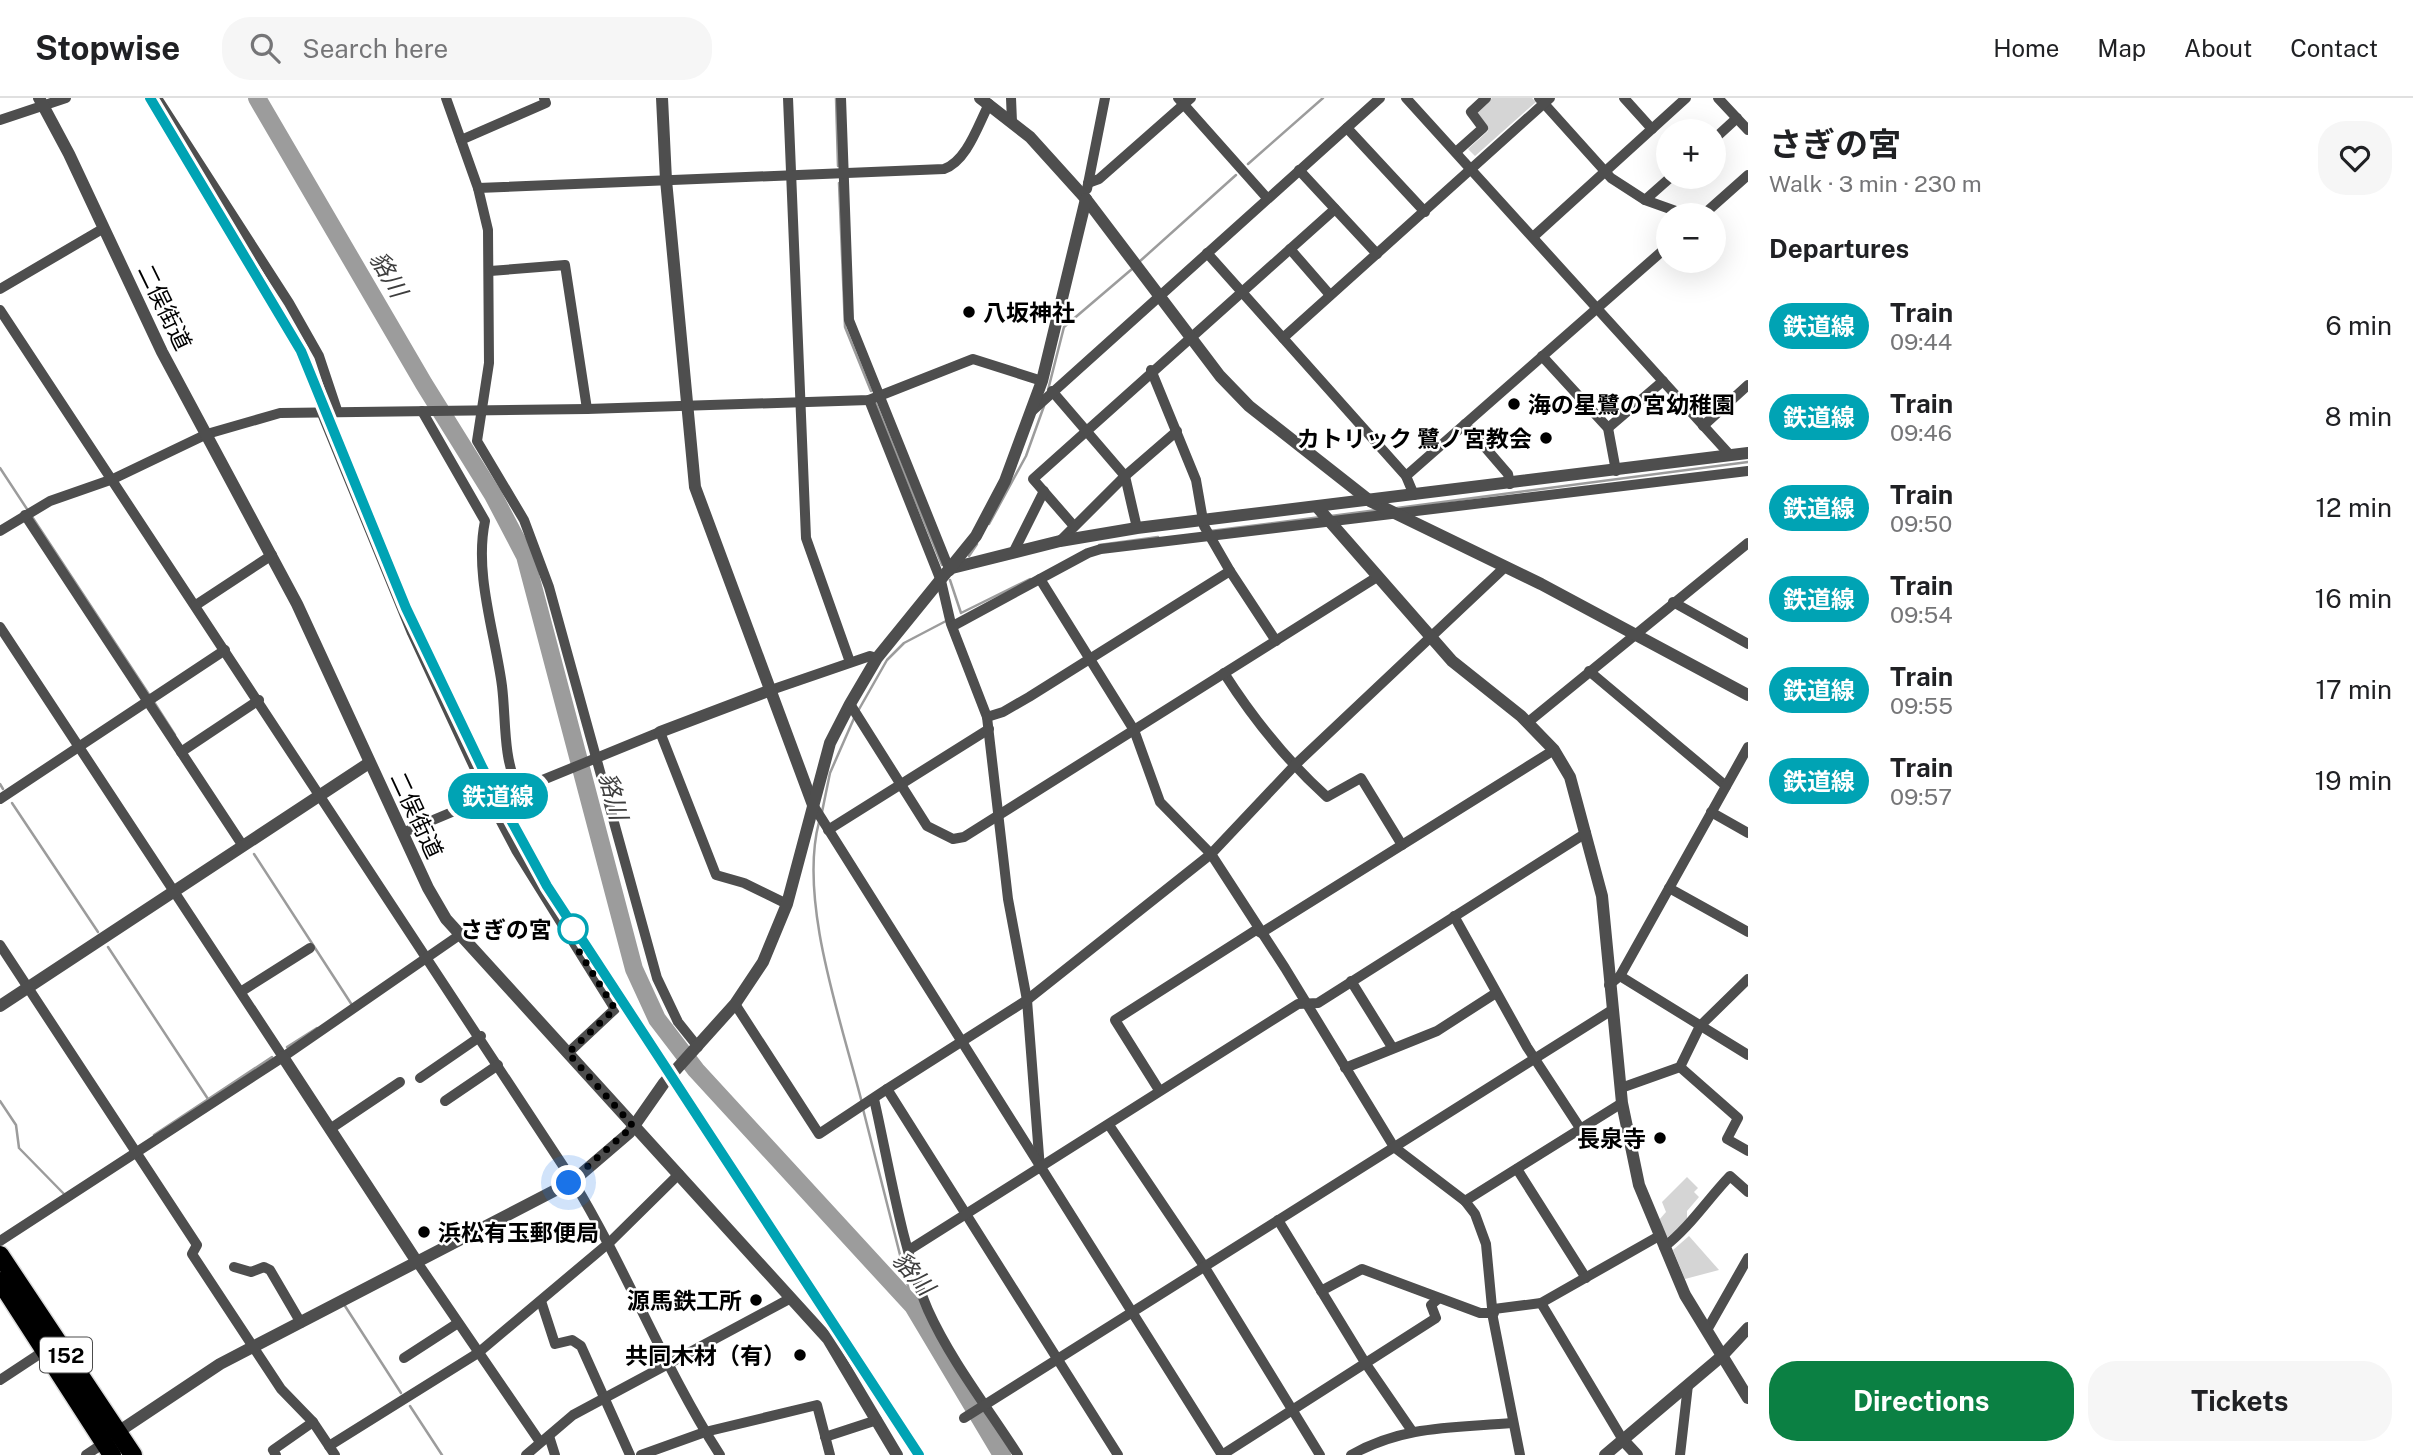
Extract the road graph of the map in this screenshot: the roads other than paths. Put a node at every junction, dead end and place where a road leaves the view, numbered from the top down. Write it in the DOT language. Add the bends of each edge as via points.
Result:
graph roads {
  1 [pos="66,98"];
  2 [pos="157,98"];
  3 [pos="446,98"];
  4 [pos="544,98"];
  5 [pos="662,98"];
  6 [pos="788,98"];
  7 [pos="841,98"];
  8 [pos="1012,98"];
  9 [pos="1105,98"];
  10 [pos="1380,98"];
  11 [pos="1406,98"];
  12 [pos="1486,98"];
  13 [pos="1624,98"];
  14 [pos="1686,98"];
  15 [pos="1718,98"];
  16 [pos="1184,100"];
  17 [pos="1544,100"];
  18 [pos="985,101"];
  19 [pos="42,102"];
  20 [pos="1737,118"];
  21 [pos="0,120"];
  22 [pos="1012,122"];
  23 [pos="1348,128"];
  24 [pos="1726,128"];
  25 [pos="1652,129"];
  26 [pos="1748,130"];
  27 [pos="461,140"];
  28 [pos="1456,152"];
  29 [pos="1471,169"];
  30 [pos="1299,170"];
  31 [pos="1605,171"];
  32 [pos="843,174"];
  33 [pos="1748,175"];
  34 [pos="791,176"];
  35 [pos="666,180"];
  36 [pos="1088,183"];
  37 [pos="478,188"];
  38 [pos="1657,189"];
  39 [pos="1266,198"];
  40 [pos="1086,200"];
  41 [pos="1645,200"];
  42 [pos="1716,203"];
  43 [pos="1656,204"];
  44 [pos="1335,209"];
  45 [pos="1424,212"];
  46 [pos="104,228"];
  47 [pos="1533,237"];
  48 [pos="1290,249"];
  49 [pos="1207,253"];
  50 [pos="1377,254"];
  51 [pos="1656,257"];
  52 [pos="490,271"];
  53 [pos="0,289"];
  54 [pos="1243,292"];
  55 [pos="1159,295"];
  56 [pos="1331,295"];
  57 [pos="1598,308"];
  58 [pos="0,310"];
  59 [pos="1190,336"];
  60 [pos="1283,338"];
  61 [pos="1542,356"];
  62 [pos="1151,370"];
  63 [pos="1042,381"];
  64 [pos="1663,381"];
  65 [pos="1748,384"];
  66 [pos="1052,391"];
  67 [pos="873,399"];
  68 [pos="800,403"];
  69 [pos="686,407"];
  70 [pos="1035,407"];
  71 [pos="337,410"];
  72 [pos="482,410"];
  73 [pos="587,410"];
  74 [pos="321,411"];
  75 [pos="422,411"];
  76 [pos="1465,425"];
  77 [pos="1703,426"];
  78 [pos="1608,428"];
  79 [pos="1085,430"];
  80 [pos="1177,431"];
  81 [pos="207,434"];
  82 [pos="1748,453"];
  83 [pos="1730,455"];
  84 [pos="1616,471"];
  85 [pos="1748,471"];
  86 [pos="1125,476"];
  87 [pos="1406,476"];
  88 [pos="113,479"];
  89 [pos="1510,484"];
  90 [pos="1044,491"];
  91 [pos="1414,495"];
  92 [pos="1373,503"];
  93 [pos="1394,512"];
  94 [pos="28,513"];
  95 [pos="1323,514"];
  96 [pos="1073,525"];
  97 [pos="1137,528"];
  98 [pos="1206,530"];
  99 [pos="0,531"];
  100 [pos="1060,541"];
  101 [pos="1747,545"];
  102 [pos="1013,552"];
  103 [pos="272,555"];
  104 [pos="1505,567"];
  105 [pos="1230,571"];
  106 [pos="948,573"];
  107 [pos="1377,577"];
  108 [pos="1040,579"];
  109 [pos="1673,602"];
  110 [pos="196,605"];
  111 [pos="952,625"];
  112 [pos="0,627"];
  113 [pos="1634,633"];
  114 [pos="1431,634"];
  115 [pos="1276,640"];
  116 [pos="1748,644"];
  117 [pos="225,650"];
  118 [pos="877,658"];
  119 [pos="1090,659"];
  120 [pos="850,662"];
  121 [pos="1589,671"];
  122 [pos="1223,673"];
  123 [pos="771,690"];
  124 [pos="1748,695"];
  125 [pos="258,700"];
  126 [pos="148,702"];
  127 [pos="855,711"];
  128 [pos="987,717"];
  129 [pos="1527,723"];
  130 [pos="989,729"];
  131 [pos="1134,730"];
  132 [pos="660,733"];
  133 [pos="1748,747"];
  134 [pos="79,748"];
  135 [pos="184,750"];
  136 [pos="1554,750"];
  137 [pos="591,762"];
  138 [pos="369,763"];
  139 [pos="1294,766"];
  140 [pos="900,784"];
  141 [pos="1726,786"];
  142 [pos="320,794"];
  143 [pos="488,797"];
  144 [pos="0,799"];
  145 [pos="815,808"];
  146 [pos="1711,812"];
  147 [pos="997,814"];
  148 [pos="826,827"];
  149 [pos="402,833"];
  150 [pos="1586,833"];
  151 [pos="1748,833"];
  152 [pos="1402,845"];
  153 [pos="243,846"];
  154 [pos="1211,854"];
  155 [pos="1669,888"];
  156 [pos="174,892"];
  157 [pos="787,904"];
  158 [pos="1454,916"];
  159 [pos="1748,932"];
  160 [pos="1261,933"];
  161 [pos="461,934"];
  162 [pos="0,945"];
  163 [pos="310,948"];
  164 [pos="428,959"];
  165 [pos="1619,976"];
  166 [pos="1748,979"];
  167 [pos="1351,981"];
  168 [pos="1609,985"];
  169 [pos="28,988"];
  170 [pos="242,991"];
  171 [pos="1496,993"];
  172 [pos="1027,1000"];
  173 [pos="735,1004"];
  174 [pos="1306,1005"];
  175 [pos="0,1006"];
  176 [pos="1612,1010"];
  177 [pos="1700,1027"];
  178 [pos="481,1036"];
  179 [pos="960,1043"];
  180 [pos="1392,1047"];
  181 [pos="696,1050"];
  182 [pos="1747,1052"];
  183 [pos="568,1053"];
  184 [pos="283,1057"];
  185 [pos="1535,1058"];
  186 [pos="498,1065"];
  187 [pos="1680,1067"];
  188 [pos="1345,1068"];
  189 [pos="420,1078"];
  190 [pos="400,1082"];
  191 [pos="1621,1088"];
  192 [pos="887,1089"];
  193 [pos="1159,1090"];
  194 [pos="871,1100"];
  195 [pos="444,1101"];
  196 [pos="1622,1103"];
  197 [pos="1110,1125"];
  198 [pos="633,1126"];
  199 [pos="1580,1128"];
  200 [pos="330,1129"];
  201 [pos="1394,1147"];
  202 [pos="137,1150"];
  203 [pos="1748,1151"];
  204 [pos="1040,1169"];
  205 [pos="1517,1169"];
  206 [pos="679,1174"];
  207 [pos="573,1181"];
  208 [pos="1748,1192"];
  209 [pos="1465,1201"];
  210 [pos="967,1215"];
  211 [pos="1278,1220"];
  212 [pos="0,1241"];
  213 [pos="1662,1241"];
  214 [pos="610,1242"];
  215 [pos="909,1250"];
  216 [pos="0,1255"];
  217 [pos="1748,1258"];
  218 [pos="417,1262"];
  219 [pos="1204,1266"];
  220 [pos="234,1267"];
  221 [pos="1586,1278"];
  222 [pos="0,1282"];
  223 [pos="1321,1291"];
  224 [pos="791,1298"];
  225 [pos="1438,1299"];
  226 [pos="541,1301"];
  227 [pos="1541,1303"];
  228 [pos="1494,1311"];
  229 [pos="1132,1312"];
  230 [pos="301,1323"];
  231 [pos="458,1323"];
  232 [pos="1748,1328"];
  233 [pos="1707,1330"];
  234 [pos="256,1346"];
  235 [pos="44,1351"];
  236 [pos="478,1353"];
  237 [pos="1722,1356"];
  238 [pos="404,1358"];
  239 [pos="1056,1359"];
  240 [pos="669,1363"];
  241 [pos="1366,1364"];
  242 [pos="0,1380"];
  243 [pos="1689,1385"];
  244 [pos="605,1398"];
  245 [pos="1748,1398"];
  246 [pos="985,1404"];
  247 [pos="1294,1410"];
  248 [pos="964,1418"];
  249 [pos="877,1420"];
  250 [pos="313,1422"];
  251 [pos="1512,1423"];
  252 [pos="705,1432"];
  253 [pos="1412,1432"];
  254 [pos="825,1437"];
  255 [pos="544,1439"];
  256 [pos="1623,1440"];
  257 [pos="111,1443"];
  258 [pos="332,1451"];
  259 [pos="1610,1453"];
  260 [pos="86,1455"];
  261 [pos="133,1455"];
  262 [pos="276,1455"];
  263 [pos="526,1455"];
  264 [pos="555,1455"];
  265 [pos="630,1455"];
  266 [pos="642,1455"];
  267 [pos="720,1455"];
  268 [pos="830,1455"];
  269 [pos="897,1455"];
  270 [pos="1018,1455"];
  271 [pos="1118,1455"];
  272 [pos="1222,1455"];
  273 [pos="1321,1455"];
  274 [pos="1352,1455"];
  275 [pos="1520,1455"];
  276 [pos="1637,1455"];
  277 [pos="1680,1455"];
  1 -- 19 [label="street"];
  2 -- 71 [label="street" via="289,303 319,356"];
  3 -- 27 [label="street"];
  4 -- 27 [label="street" via="545,103"];
  5 -- 35 [label="street"];
  6 -- 34 [label="street"];
  7 -- 32 [label="street"];
  8 -- 22 [label="street"];
  9 -- 36 [label="street"];
  10 -- 23 [label="street"];
  11 -- 28 [label="street"];
  12 -- 28 [label="street" via="1471,111 1483,128"];
  13 -- 25 [label="street"];
  14 -- 25 [label="street"];
  15 -- 20 [label="street"];
  16 -- 36 [label="street" via="1099,179"];
  16 -- 39 [label="street"];
  17 -- 29 [label="street"];
  17 -- 31 [label="street"];
  18 -- 22 [label="street"];
  18 -- 32 [label="street" via="963,154 951,167"];
  19 -- 21 [label="street"];
  19 -- 46 [label="street, 二俣街道"];
  20 -- 24 [label="street"];
  20 -- 26 [label="street"];
  22 -- 40 [label="street"];
  23 -- 30 [label="street"];
  23 -- 45 [label="street"];
  25 -- 31 [label="street"];
  27 -- 37 [label="street"];
  28 -- 29 [label="street"];
  29 -- 45 [label="street"];
  29 -- 47 [label="street"];
  30 -- 39 [label="street"];
  30 -- 44 [label="street"];
  31 -- 41 [label="street"];
  31 -- 47 [label="street"];
  32 -- 34 [label="street"];
  32 -- 67 [label="street" via="849,320"];
  33 -- 42 [label="street"];
  34 -- 35 [label="street"];
  34 -- 68 [label="street"];
  35 -- 37 [label="street"];
  35 -- 69 [label="street"];
  36 -- 40 [label="street"];
  37 -- 52 [label="street" via="488,230"];
  38 -- 41 [label="street"];
  39 -- 49 [label="street"];
  40 -- 55 [label="street"];
  40 -- 63 [label="street"];
  41 -- 43 [label="street"];
  44 -- 48 [label="street"];
  44 -- 50 [label="street"];
  45 -- 50 [label="street"];
  46 -- 53 [label="street"];
  46 -- 81 [label="street, 二俣街道" via="162,352"];
  47 -- 57 [label="street"];
  48 -- 54 [label="street"];
  48 -- 56 [label="street"];
  49 -- 54 [label="street"];
  49 -- 55 [label="street"];
  50 -- 56 [label="street"];
  51 -- 57 [label="street"];
  52 -- 72 [label="street" via="489,363"];
  52 -- 73 [label="street" via="565,265"];
  54 -- 59 [label="street"];
  54 -- 60 [label="street"];
  55 -- 59 [label="street"];
  55 -- 66 [label="street"];
  56 -- 60 [label="street"];
  57 -- 61 [label="street"];
  57 -- 64 [label="street"];
  58 -- 88 [label="street"];
  59 -- 62 [label="street"];
  59 -- 92 [label="street" via="1249,406"];
  60 -- 87 [label="street"];
  61 -- 76 [label="street"];
  61 -- 78 [label="street"];
  62 -- 79 [label="street"];
  62 -- 80 [label="street"];
  63 -- 67 [label="street" via="973,359"];
  63 -- 70 [label="street"];
  64 -- 77 [label="street"];
  64 -- 78 [label="street"];
  65 -- 77 [label="street"];
  66 -- 70 [label="street"];
  66 -- 79 [label="street"];
  67 -- 68 [label="street"];
  67 -- 106 [label="street"];
  68 -- 69 [label="street"];
  68 -- 120 [label="street" via="806,538"];
  69 -- 73 [label="street"];
  69 -- 123 [label="street" via="695,487"];
  70 -- 106 [label="street" via="993,506"];
  71 -- 74 [label="street"];
  71 -- 75 [label="street"];
  72 -- 73 [label="street"];
  72 -- 75 [label="street"];
  72 -- 137 [label="street" via="477,441 524,520 549,587"];
  74 -- 81 [label="street" via="280,413"];
  74 -- 143 [label="street" via="417,646"];
  75 -- 137 [label="street" via="485,521 481,542 517,786 523,788"];
  76 -- 87 [label="street"];
  76 -- 89 [label="street" via="1508,474"];
  77 -- 83 [label="street"];
  78 -- 84 [label="street"];
  79 -- 86 [label="street"];
  79 -- 90 [label="street" via="1033,479"];
  80 -- 86 [label="street"];
  80 -- 98 [label="street" via="1196,480"];
  81 -- 88 [label="street"];
  81 -- 103 [label="street, 二俣街道"];
  82 -- 83 [label="street"];
  83 -- 84 [label="street"];
  84 -- 89 [label="street"];
  85 -- 93 [label="street"];
  86 -- 96 [label="street"];
  86 -- 97 [label="street"];
  87 -- 91 [label="street"];
  88 -- 94 [label="street"];
  88 -- 110 [label="street"];
  89 -- 91 [label="street"];
  90 -- 96 [label="street"];
  90 -- 102 [label="street"];
  91 -- 92 [label="street"];
  92 -- 93 [label="street"];
  92 -- 95 [label="street"];
  93 -- 95 [label="street"];
  93 -- 104 [label="street"];
  94 -- 99 [label="street"];
  94 -- 126 [label="street"];
  95 -- 98 [label="street"];
  95 -- 107 [label="street"];
  96 -- 100 [label="street"];
  97 -- 98 [label="street"];
  97 -- 100 [label="street"];
  98 -- 105 [label="street"];
  98 -- 108 [label="street" via="1088,552"];
  100 -- 102 [label="street"];
  101 -- 109 [label="street"];
  102 -- 106 [label="street"];
  103 -- 110 [label="street"];
  103 -- 138 [label="street, 二俣街道"];
  104 -- 113 [label="street"];
  104 -- 114 [label="street"];
  105 -- 115 [label="street"];
  105 -- 119 [label="street"];
  106 -- 111 [label="street"];
  106 -- 118 [label="street"];
  107 -- 114 [label="street"];
  107 -- 115 [label="street"];
  108 -- 111 [label="street"];
  108 -- 119 [label="street"];
  109 -- 113 [label="street"];
  109 -- 116 [label="street"];
  110 -- 117 [label="street"];
  111 -- 128 [label="street"];
  112 -- 134 [label="street"];
  113 -- 121 [label="street"];
  113 -- 124 [label="street"];
  114 -- 129 [label="street" via="1452,660"];
  114 -- 139 [label="street"];
  115 -- 122 [label="street"];
  117 -- 125 [label="street"];
  117 -- 126 [label="street"];
  118 -- 120 [label="street"];
  118 -- 127 [label="street"];
  119 -- 128 [label="street"];
  119 -- 131 [label="street"];
  120 -- 123 [label="street"];
  121 -- 129 [label="street"];
  121 -- 141 [label="street"];
  122 -- 131 [label="street"];
  122 -- 139 [label="street"];
  123 -- 132 [label="street"];
  123 -- 145 [label="street"];
  125 -- 135 [label="street"];
  125 -- 142 [label="street"];
  126 -- 134 [label="street"];
  126 -- 135 [label="street"];
  127 -- 140 [label="street"];
  127 -- 145 [label="street" via="830,743"];
  128 -- 130 [label="street"];
  129 -- 136 [label="street"];
  130 -- 140 [label="street"];
  130 -- 147 [label="street"];
  131 -- 147 [label="street"];
  131 -- 154 [label="street" via="1160,802"];
  132 -- 137 [label="street"];
  132 -- 157 [label="street" via="716,875"];
  133 -- 141 [label="street"];
  134 -- 144 [label="street"];
  134 -- 156 [label="street"];
  135 -- 153 [label="street"];
  136 -- 150 [label="street" via="1570,777"];
  136 -- 152 [label="street"];
  137 -- 181 [label="street" via="657,978"];
  138 -- 142 [label="street"];
  138 -- 149 [label="street, 二俣街道"];
  139 -- 152 [label="street" via="1327,797 1361,778"];
  139 -- 154 [label="street"];
  140 -- 147 [label="street" via="927,826 954,839 975,831"];
  140 -- 148 [label="street"];
  141 -- 146 [label="street"];
  142 -- 153 [label="street"];
  142 -- 164 [label="street"];
  143 -- 149 [label="street"];
  143 -- 183 [label="street" via="615,1009"];
  145 -- 148 [label="street"];
  145 -- 157 [label="street"];
  146 -- 151 [label="street"];
  146 -- 155 [label="street"];
  147 -- 172 [label="street"];
  148 -- 179 [label="street"];
  149 -- 161 [label="street, 二俣街道" via="446,919"];
  150 -- 158 [label="street"];
  150 -- 168 [label="street" via="1602,896"];
  152 -- 160 [label="street"];
  153 -- 156 [label="street"];
  154 -- 160 [label="street"];
  154 -- 172 [label="street"];
  155 -- 159 [label="street"];
  155 -- 165 [label="street"];
  156 -- 169 [label="street"];
  156 -- 170 [label="street"];
  157 -- 173 [label="street" via="763,962"];
  158 -- 167 [label="street"];
  158 -- 171 [label="street"];
  160 -- 174 [label="street"];
  160 -- 193 [label="street" via="1256,930 1115,1020"];
  161 -- 164 [label="street"];
  161 -- 183 [label="street, 二俣街道"];
  162 -- 169 [label="street"];
  163 -- 170 [label="street"];
  164 -- 178 [label="street"];
  164 -- 184 [label="street"];
  165 -- 168 [label="street"];
  165 -- 177 [label="street"];
  166 -- 177 [label="street"];
  167 -- 174 [label="street" via="1318,1003"];
  167 -- 180 [label="street"];
  168 -- 176 [label="street"];
  169 -- 175 [label="street"];
  169 -- 202 [label="street"];
  170 -- 184 [label="street"];
  171 -- 180 [label="street" via="1437,1031"];
  171 -- 185 [label="street"];
  172 -- 179 [label="street"];
  172 -- 204 [label="street"];
  173 -- 181 [label="street"];
  173 -- 194 [label="street" via="819,1134"];
  174 -- 188 [label="street"];
  174 -- 193 [label="street" via="1298,1004"];
  176 -- 185 [label="street"];
  176 -- 191 [label="street"];
  177 -- 182 [label="street"];
  177 -- 187 [label="street"];
  178 -- 186 [label="street"];
  178 -- 189 [label="street"];
  179 -- 192 [label="street"];
  179 -- 204 [label="street"];
  180 -- 188 [label="street"];
  181 -- 198 [label="street" via="655,1093"];
  183 -- 198 [label="street, 二俣街道"];
  184 -- 200 [label="street"];
  184 -- 202 [label="street"];
  185 -- 199 [label="street"];
  185 -- 201 [label="street"];
  186 -- 195 [label="street"];
  186 -- 207 [label="street"];
  187 -- 191 [label="street"];
  187 -- 203 [label="street" via="1738,1118 1727,1139"];
  188 -- 201 [label="street"];
  190 -- 200 [label="street"];
  191 -- 196 [label="street"];
  192 -- 194 [label="street"];
  192 -- 210 [label="street"];
  193 -- 197 [label="street"];
  194 -- 215 [label="street"];
  196 -- 199 [label="street"];
  196 -- 213 [label="street" via="1639,1185"];
  197 -- 204 [label="street"];
  197 -- 219 [label="street"];
  198 -- 206 [label="street, 二俣街道"];
  198 -- 207 [label="street"];
  199 -- 205 [label="street"];
  200 -- 218 [label="street"];
  201 -- 209 [label="street"];
  201 -- 211 [label="street"];
  202 -- 212 [label="street"];
  202 -- 234 [label="street" via="197,1245 192,1254"];
  204 -- 210 [label="street"];
  204 -- 229 [label="street"];
  205 -- 209 [label="street"];
  205 -- 221 [label="street"];
  206 -- 214 [label="street"];
  206 -- 224 [label="street, 二俣街道"];
  207 -- 214 [label="street"];
  207 -- 218 [label="street"];
  208 -- 213 [label="street" via="1730,1177 1686,1230"];
  209 -- 228 [label="street" via="1486,1244"];
  210 -- 215 [label="street"];
  210 -- 239 [label="street"];
  211 -- 219 [label="street"];
  211 -- 223 [label="street"];
  213 -- 221 [label="street"];
  213 -- 233 [label="street" via="1685,1295"];
  214 -- 226 [label="street"];
  214 -- 240 [label="street"];
  215 -- 246 [label="street" via="930,1313"];
  216 -- 257 [label="highway, 152"];
  217 -- 233 [label="street"];
  218 -- 230 [label="street"];
  218 -- 231 [label="street"];
  219 -- 229 [label="street"];
  219 -- 247 [label="street"];
  220 -- 230 [label="street" via="251,1272 264,1267 270,1270"];
  221 -- 227 [label="street"];
  222 -- 235 [label="highway, 152"];
  223 -- 225 [label="street" via="1359,1268"];
  223 -- 241 [label="street"];
  224 -- 240 [label="street"];
  224 -- 249 [label="street, 二俣街道" via="833,1347"];
  225 -- 228 [label="street" via="1480,1313"];
  225 -- 241 [label="street" via="1431,1305 1436,1318"];
  226 -- 236 [label="street"];
  226 -- 244 [label="street" via="554,1343 572,1340 579,1344"];
  227 -- 228 [label="street"];
  227 -- 256 [label="street"];
  228 -- 251 [label="street"];
  229 -- 239 [label="street"];
  229 -- 272 [label="street"];
  230 -- 234 [label="street"];
  231 -- 236 [label="street"];
  231 -- 238 [label="street"];
  232 -- 237 [label="street"];
  233 -- 237 [label="street"];
  234 -- 250 [label="street" via="281,1389"];
  234 -- 257 [label="street" via="214,1368"];
  235 -- 242 [label="street"];
  235 -- 257 [label="highway, 152"];
  236 -- 255 [label="street"];
  236 -- 258 [label="street"];
  237 -- 243 [label="street"];
  237 -- 245 [label="street"];
  239 -- 246 [label="street"];
  239 -- 271 [label="street"];
  240 -- 244 [label="street"];
  240 -- 252 [label="street"];
  241 -- 247 [label="street"];
  241 -- 253 [label="street"];
  243 -- 256 [label="street"];
  243 -- 277 [label="street"];
  244 -- 255 [label="street" via="573,1415"];
  244 -- 265 [label="street"];
  246 -- 248 [label="street"];
  246 -- 270 [label="street"];
  247 -- 272 [label="street"];
  247 -- 273 [label="street"];
  249 -- 254 [label="street"];
  249 -- 269 [label="street, 二俣街道"];
  250 -- 258 [label="street"];
  250 -- 262 [label="street" via="272,1450"];
  251 -- 253 [label="street"];
  251 -- 275 [label="street"];
  252 -- 254 [label="street" via="817,1405"];
  252 -- 266 [label="street"];
  252 -- 267 [label="street"];
  253 -- 274 [label="street" via="1379,1439"];
  254 -- 268 [label="street"];
  255 -- 263 [label="street"];
  255 -- 264 [label="street"];
  256 -- 259 [label="street"];
  256 -- 276 [label="street"];
  257 -- 260 [label="street"];
  257 -- 261 [label="highway, 152"];
}
